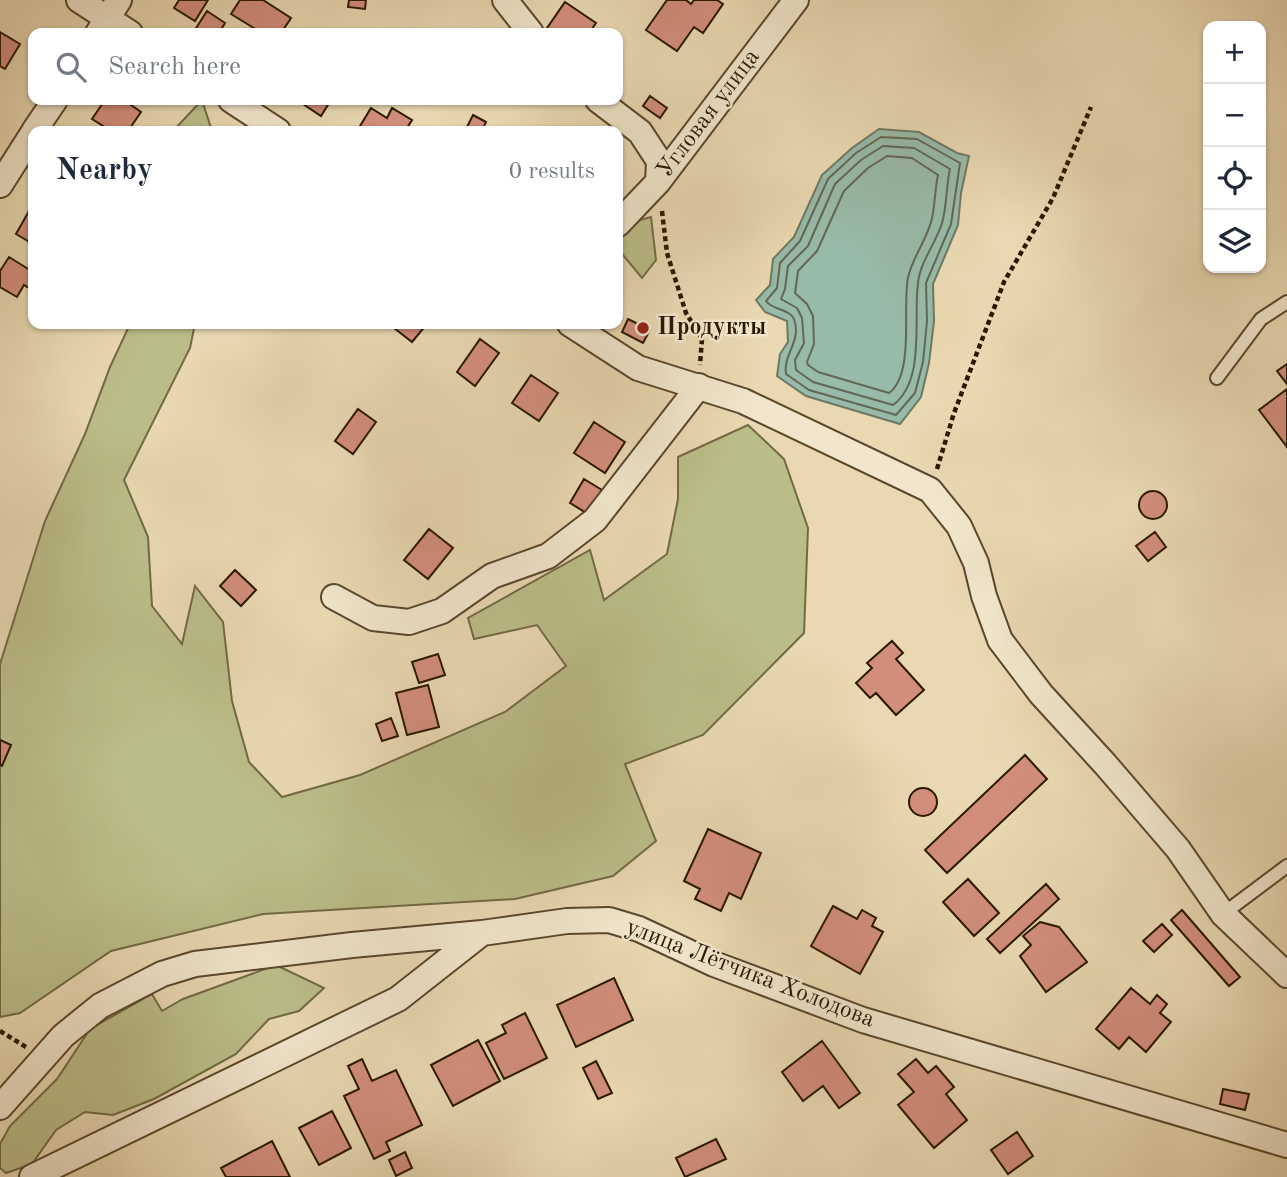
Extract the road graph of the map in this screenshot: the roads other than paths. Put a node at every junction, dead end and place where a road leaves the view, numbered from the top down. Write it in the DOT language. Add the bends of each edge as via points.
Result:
graph roads {
  1 [pos="79,0"];
  2 [pos="505,0"];
  3 [pos="796,0"];
  4 [pos="108,17"];
  5 [pos="123,28"];
  6 [pos="527,28"];
  7 [pos="52,105"];
  8 [pos="238,105"];
  9 [pos="605,105"];
  10 [pos="38,126"];
  11 [pos="270,126"];
  12 [pos="28,141"];
  13 [pos="659,182"];
  14 [pos="0,184"];
  15 [pos="623,219"];
  16 [pos="1287,302"];
  17 [pos="578,329"];
  18 [pos="1217,378"];
  19 [pos="699,386"];
  20 [pos="334,597"];
  21 [pos="1287,866"];
  22 [pos="1223,914"];
  23 [pos="482,933"];
  24 [pos="1287,975"];
  25 [pos="0,1107"];
  26 [pos="1287,1144"];
  27 [pos="32,1177"];
  1 -- 4 [label="street"];
  2 -- 6 [label="street"];
  3 -- 13 [label="street, Угловая улица"];
  4 -- 5 [label="street"];
  7 -- 10 [label="street"];
  8 -- 11 [label="street"];
  9 -- 13 [label="street" via="640,132 659,161"];
  12 -- 14 [label="street"];
  13 -- 15 [label="street, Угловая улица"];
  16 -- 18 [label="lane" via="1261,319"];
  17 -- 19 [label="street" via="638,368"];
  19 -- 20 [label="street" via="595,520 548,556 492,576 442,611 409,622 373,618"];
  19 -- 22 [label="street" via="743,401 930,490 959,526 1000,640 1041,694 1178,849"];
  21 -- 22 [label="lane"];
  22 -- 24 [label="street"];
  23 -- 25 [label="street, улица Лётчика Холодова" via="195,964 162,974 100,1006 63,1036"];
  23 -- 26 [label="street, улица Лётчика Холодова" via="609,920 863,1020"];
  23 -- 27 [label="street" via="397,999"];
}
